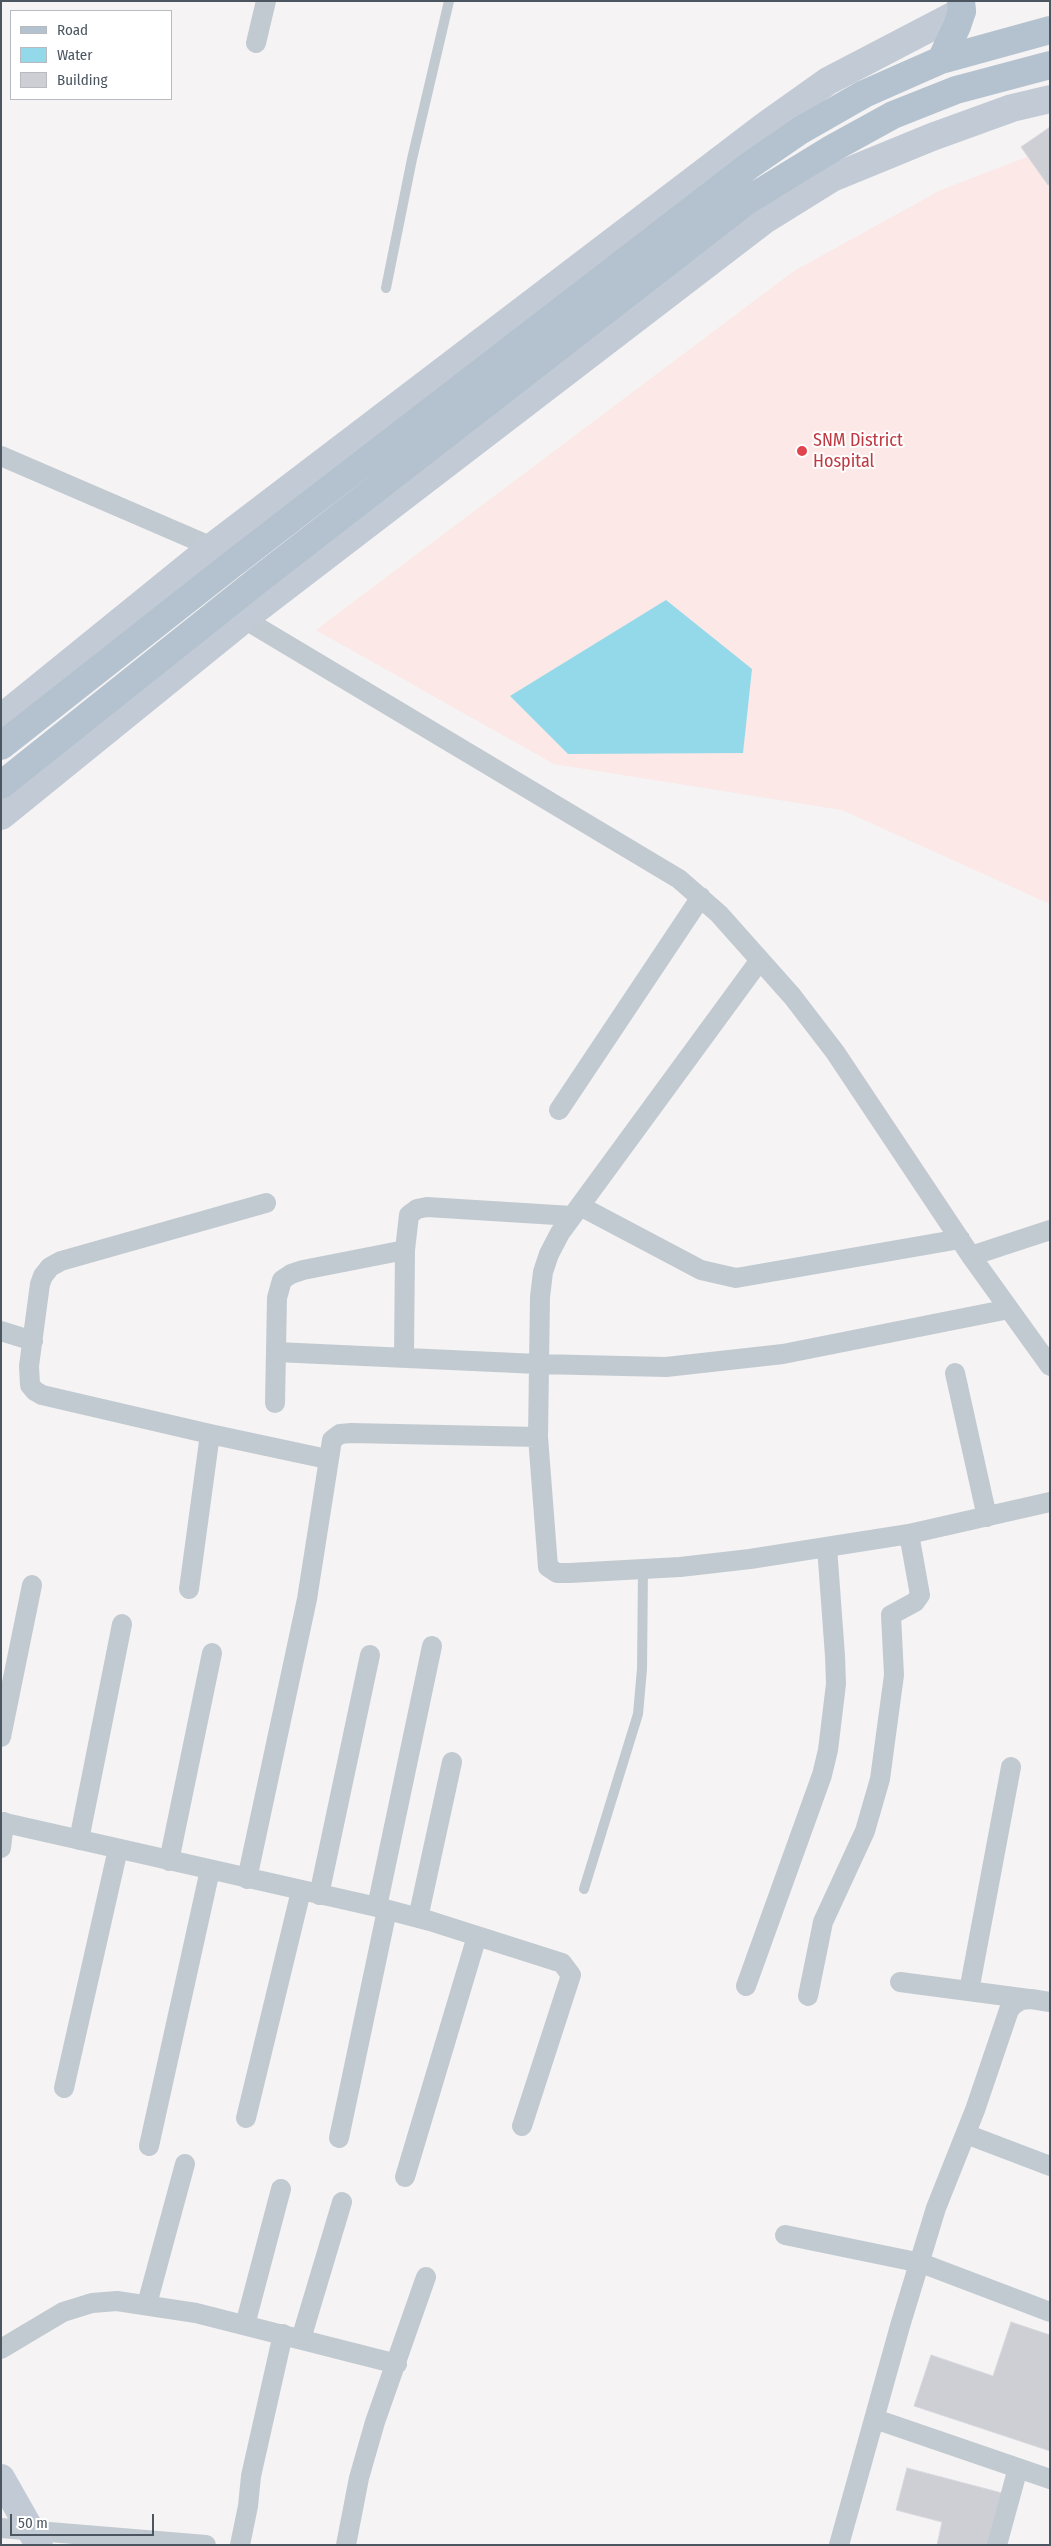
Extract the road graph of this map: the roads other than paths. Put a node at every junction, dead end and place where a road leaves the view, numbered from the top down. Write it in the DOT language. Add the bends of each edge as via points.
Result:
graph roads {
  1 [pos="266,1"];
  2 [pos="450,1"];
  3 [pos="961,6"];
  4 [pos="1050,30"];
  5 [pos="256,43"];
  6 [pos="940,60"];
  7 [pos="1050,65"];
  8 [pos="1050,100"];
  9 [pos="386,288"];
  10 [pos="1,456"];
  11 [pos="212,547"];
  12 [pos="244,619"];
  13 [pos="1,718"];
  14 [pos="1,746"];
  15 [pos="1,785"];
  16 [pos="1,816"];
  17 [pos="701,898"];
  18 [pos="760,960"];
  19 [pos="559,1110"];
  20 [pos="266,1203"];
  21 [pos="576,1211"];
  22 [pos="1050,1230"];
  23 [pos="960,1239"];
  24 [pos="405,1250"];
  25 [pos="971,1256"];
  26 [pos="1009,1309"];
  27 [pos="1,1331"];
  28 [pos="33,1341"];
  29 [pos="276,1352"];
  30 [pos="404,1356"];
  31 [pos="538,1364"];
  32 [pos="1050,1366"];
  33 [pos="955,1373"];
  34 [pos="275,1403"];
  35 [pos="210,1434"];
  36 [pos="538,1436"];
  37 [pos="327,1458"];
  38 [pos="1050,1502"];
  39 [pos="987,1517"];
  40 [pos="909,1534"];
  41 [pos="827,1547"];
  42 [pos="643,1569"];
  43 [pos="32,1585"];
  44 [pos="189,1589"];
  45 [pos="122,1624"];
  46 [pos="432,1646"];
  47 [pos="212,1653"];
  48 [pos="370,1655"];
  49 [pos="1,1737"];
  50 [pos="452,1762"];
  51 [pos="1011,1767"];
  52 [pos="3,1822"];
  53 [pos="79,1840"];
  54 [pos="1,1848"];
  55 [pos="118,1849"];
  56 [pos="169,1860"];
  57 [pos="210,1870"];
  58 [pos="247,1879"];
  59 [pos="584,1889"];
  60 [pos="310,1893"];
  61 [pos="382,1908"];
  62 [pos="418,1918"];
  63 [pos="477,1936"];
  64 [pos="900,1982"];
  65 [pos="746,1986"];
  66 [pos="969,1991"];
  67 [pos="808,1996"];
  68 [pos="1040,2001"];
  69 [pos="64,2088"];
  70 [pos="246,2118"];
  71 [pos="522,2126"];
  72 [pos="966,2134"];
  73 [pos="339,2138"];
  74 [pos="149,2146"];
  75 [pos="185,2164"];
  76 [pos="1050,2166"];
  77 [pos="405,2177"];
  78 [pos="281,2189"];
  79 [pos="342,2202"];
  80 [pos="785,2235"];
  81 [pos="921,2262"];
  82 [pos="426,2277"];
  83 [pos="147,2304"];
  84 [pos="1050,2312"];
  85 [pos="245,2325"];
  86 [pos="292,2336"];
  87 [pos="1,2348"];
  88 [pos="397,2364"];
  89 [pos="875,2420"];
  90 [pos="1018,2468"];
  91 [pos="1,2478"];
  92 [pos="1050,2479"];
  93 [pos="1,2528"];
  94 [pos="34,2537"];
  95 [pos="206,2545"];
  96 [pos="240,2545"];
  97 [pos="346,2545"];
  98 [pos="840,2545"];
  99 [pos="997,2545"];
  1 -- 5 [label="street"];
  2 -- 9 [label="lane" via="412,159"];
  3 -- 6 [label="main road" via="957,26"];
  3 -- 11 [label="main road" via="828,81 766,125"];
  4 -- 6 [label="main road"];
  6 -- 14 [label="main road" via="864,94 801,130 750,165"];
  7 -- 15 [label="main road" via="956,90 893,116 748,200 257,581"];
  8 -- 12 [label="main road" via="1012,108 832,178 766,219"];
  10 -- 11 [label="street"];
  11 -- 13 [label="main road"];
  12 -- 16 [label="main road"];
  12 -- 17 [label="street" via="679,879"];
  17 -- 18 [label="street"];
  17 -- 19 [label="street"];
  18 -- 21 [label="street"];
  18 -- 23 [label="street" via="835,1052"];
  20 -- 28 [label="street" via="60,1261 50,1267 40,1284"];
  21 -- 23 [label="street" via="701,1270 736,1278"];
  21 -- 24 [label="street" via="417,1209 409,1215"];
  21 -- 31 [label="street" via="548,1254 543,1272"];
  22 -- 25 [label="street"];
  23 -- 25 [label="street"];
  24 -- 29 [label="street" via="303,1270 282,1280 277,1298"];
  24 -- 30 [label="street"];
  25 -- 26 [label="street"];
  26 -- 31 [label="street" via="741,1360 666,1367"];
  26 -- 32 [label="street"];
  27 -- 28 [label="street"];
  28 -- 35 [label="street" via="28,1377 35,1392"];
  29 -- 30 [label="street"];
  29 -- 34 [label="street"];
  30 -- 31 [label="street"];
  31 -- 36 [label="street"];
  33 -- 39 [label="street"];
  35 -- 37 [label="street"];
  35 -- 44 [label="street"];
  36 -- 37 [label="street" via="340,1434 332,1440"];
  36 -- 42 [label="street" via="548,1566 557,1573"];
  37 -- 58 [label="street" via="307,1599"];
  38 -- 39 [label="street"];
  39 -- 40 [label="street"];
  40 -- 41 [label="street"];
  40 -- 67 [label="street" via="920,1595 915,1602 891,1616 894,1676 880,1778 865,1831 823,1922"];
  41 -- 42 [label="street" via="750,1559"];
  41 -- 65 [label="street" via="836,1675 828,1750 822,1775"];
  42 -- 59 [label="lane" via="638,1714"];
  43 -- 49 [label="street"];
  45 -- 53 [label="street"];
  46 -- 61 [label="street"];
  47 -- 56 [label="street"];
  48 -- 60 [label="street"];
  50 -- 62 [label="street"];
  51 -- 66 [label="street"];
  52 -- 53 [label="street"];
  52 -- 54 [label="street"];
  53 -- 55 [label="street"];
  55 -- 56 [label="street"];
  55 -- 69 [label="street"];
  56 -- 57 [label="street"];
  57 -- 58 [label="street"];
  57 -- 74 [label="street"];
  58 -- 60 [label="street"];
  60 -- 61 [label="street"];
  60 -- 70 [label="street"];
  61 -- 62 [label="street"];
  61 -- 73 [label="street"];
  62 -- 63 [label="street"];
  63 -- 71 [label="street" via="562,1963 571,1975"];
  63 -- 77 [label="street"];
  64 -- 66 [label="street"];
  66 -- 68 [label="street"];
  68 -- 72 [label="street" via="1013,2005 1009,2010"];
  72 -- 76 [label="street"];
  72 -- 81 [label="street" via="936,2208"];
  75 -- 83 [label="street"];
  78 -- 85 [label="street"];
  79 -- 86 [label="street"];
  80 -- 81 [label="street"];
  81 -- 84 [label="street"];
  81 -- 89 [label="street"];
  82 -- 88 [label="street"];
  83 -- 85 [label="street"];
  83 -- 87 [label="street" via="92,2303 64,2312"];
  85 -- 86 [label="street"];
  86 -- 88 [label="street"];
  86 -- 96 [label="street" via="251,2476"];
  88 -- 97 [label="street" via="375,2422 359,2478"];
  89 -- 90 [label="street"];
  89 -- 98 [label="street"];
  90 -- 92 [label="street"];
  90 -- 99 [label="street"];
  91 -- 94 [label="main road"];
  93 -- 94 [label="street"];
  94 -- 95 [label="street"];
}
